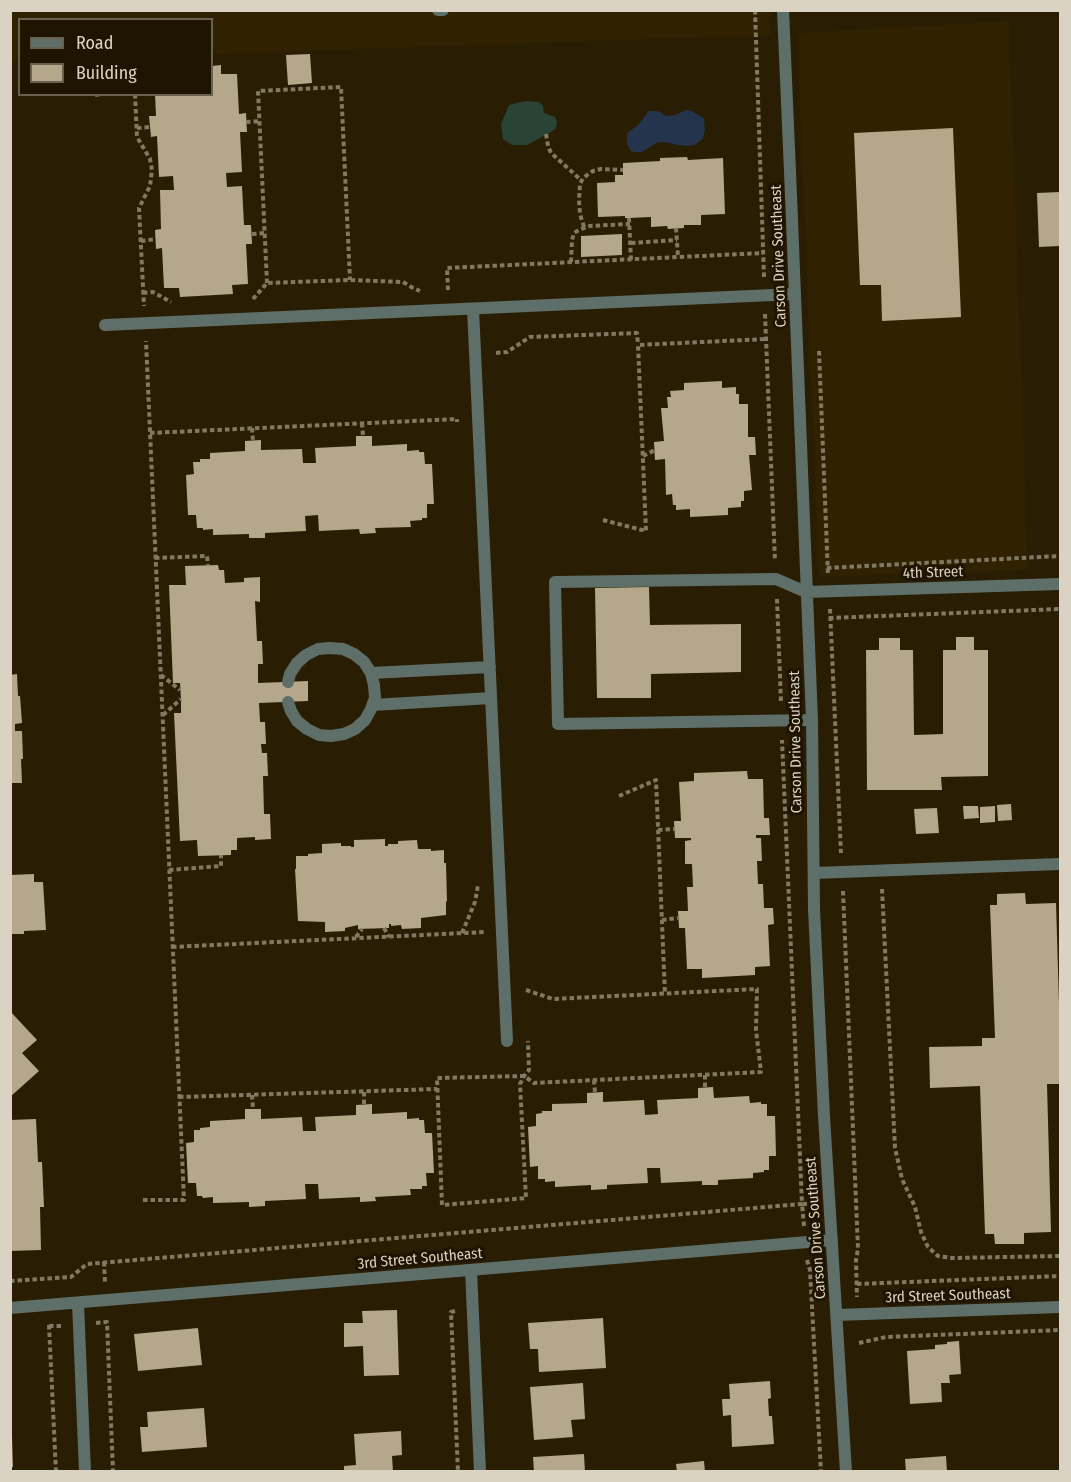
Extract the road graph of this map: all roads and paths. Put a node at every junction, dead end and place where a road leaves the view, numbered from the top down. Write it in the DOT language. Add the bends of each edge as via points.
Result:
graph roads {
  1 [pos="438,10"];
  2 [pos="443,10"];
  3 [pos="755,10"];
  4 [pos="783,10"];
  5 [pos="135,96"];
  6 [pos="260,121"];
  7 [pos="246,122"];
  8 [pos="150,127"];
  9 [pos="137,128"];
  10 [pos="546,134"];
  11 [pos="623,170"];
  12 [pos="581,180"];
  13 [pos="629,218"];
  14 [pos="630,224"];
  15 [pos="584,227"];
  16 [pos="676,228"];
  17 [pos="265,233"];
  18 [pos="252,234"];
  19 [pos="156,239"];
  20 [pos="677,240"];
  21 [pos="141,241"];
  22 [pos="630,243"];
  23 [pos="763,253"];
  24 [pos="678,257"];
  25 [pos="631,260"];
  26 [pos="571,262"];
  27 [pos="350,280"];
  28 [pos="267,283"];
  29 [pos="448,290"];
  30 [pos="795,294"];
  31 [pos="764,296"];
  32 [pos="473,309"];
  33 [pos="145,323"];
  34 [pos="105,325"];
  35 [pos="766,339"];
  36 [pos="818,344"];
  37 [pos="638,345"];
  38 [pos="496,353"];
  39 [pos="362,423"];
  40 [pos="457,426"];
  41 [pos="252,428"];
  42 [pos="150,433"];
  43 [pos="363,436"];
  44 [pos="253,441"];
  45 [pos="655,450"];
  46 [pos="643,456"];
  47 [pos="603,520"];
  48 [pos="1060,555"];
  49 [pos="155,558"];
  50 [pos="208,565"];
  51 [pos="828,568"];
  52 [pos="805,569"];
  53 [pos="776,579"];
  54 [pos="1060,584"];
  55 [pos="806,592"];
  56 [pos="829,592"];
  57 [pos="1060,609"];
  58 [pos="830,618"];
  59 [pos="807,619"];
  60 [pos="490,667"];
  61 [pos="371,673"];
  62 [pos="160,675"];
  63 [pos="288,682"];
  64 [pos="180,690"];
  65 [pos="491,698"];
  66 [pos="181,699"];
  67 [pos="288,702"];
  68 [pos="373,705"];
  69 [pos="162,715"];
  70 [pos="781,720"];
  71 [pos="812,720"];
  72 [pos="619,796"];
  73 [pos="675,828"];
  74 [pos="658,830"];
  75 [pos="221,855"];
  76 [pos="1060,864"];
  77 [pos="169,870"];
  78 [pos="880,870"];
  79 [pos="842,872"];
  80 [pos="814,873"];
  81 [pos="478,877"];
  82 [pos="678,918"];
  83 [pos="662,920"];
  84 [pos="384,928"];
  85 [pos="362,929"];
  86 [pos="502,931"];
  87 [pos="462,933"];
  88 [pos="389,937"];
  89 [pos="355,938"];
  90 [pos="172,947"];
  91 [pos="525,980"];
  92 [pos="526,990"];
  93 [pos="665,994"];
  94 [pos="526,1000"];
  95 [pos="528,1040"];
  96 [pos="507,1041"];
  97 [pos="705,1075"];
  98 [pos="524,1076"];
  99 [pos="594,1080"];
  100 [pos="705,1088"];
  101 [pos="438,1089"];
  102 [pos="364,1092"];
  103 [pos="594,1093"];
  104 [pos="252,1095"];
  105 [pos="179,1097"];
  106 [pos="364,1104"];
  107 [pos="253,1109"];
  108 [pos="143,1200"];
  109 [pos="832,1240"];
  110 [pos="1060,1256"];
  111 [pos="471,1270"];
  112 [pos="1060,1276"];
  113 [pos="47,1279"];
  114 [pos="10,1281"];
  115 [pos="857,1284"];
  116 [pos="78,1303"];
  117 [pos="49,1306"];
  118 [pos="1060,1307"];
  119 [pos="10,1308"];
  120 [pos="858,1314"];
  121 [pos="837,1315"];
  122 [pos="1060,1330"];
  123 [pos="859,1343"];
  124 [pos="860,1354"];
  125 [pos="56,1472"];
  126 [pos="85,1472"];
  127 [pos="480,1472"];
  128 [pos="846,1472"];
  1 -- 2 [label="street"];
  3 -- 23 [label="path"];
  4 -- 30 [label="street, Carson Drive Southeast"];
  5 -- 9 [label="path"];
  6 -- 7 [label="path"];
  6 -- 17 [label="path"];
  6 -- 27 [label="path" via="258,91 341,87"];
  8 -- 9 [label="path"];
  9 -- 21 [label="path" via="137,137 153,170 140,208"];
  10 -- 12 [label="path" via="551,153"];
  11 -- 12 [label="path" via="593,171"];
  12 -- 15 [label="path" via="579,200"];
  13 -- 14 [label="path"];
  14 -- 15 [label="path"];
  14 -- 22 [label="path"];
  15 -- 26 [label="path" via="574,233"];
  16 -- 20 [label="path"];
  17 -- 18 [label="path"];
  17 -- 28 [label="path"];
  19 -- 21 [label="path"];
  20 -- 22 [label="path"];
  20 -- 24 [label="path"];
  21 -- 33 [label="path"];
  22 -- 25 [label="path"];
  23 -- 24 [label="path"];
  23 -- 31 [label="path"];
  24 -- 25 [label="path"];
  25 -- 26 [label="path"];
  26 -- 29 [label="path" via="447,268"];
  30 -- 31 [label="street"];
  30 -- 52 [label="street, Carson Drive Southeast"];
  31 -- 32 [label="street"];
  31 -- 35 [label="path"];
  32 -- 33 [label="street"];
  32 -- 60 [label="street"];
  33 -- 34 [label="street"];
  33 -- 42 [label="path"];
  35 -- 37 [label="path"];
  35 -- 53 [label="path"];
  36 -- 51 [label="path"];
  37 -- 38 [label="path" via="637,333 530,338 507,352"];
  37 -- 46 [label="path"];
  39 -- 40 [label="path" via="457,419"];
  39 -- 41 [label="path"];
  39 -- 43 [label="path"];
  41 -- 42 [label="path"];
  41 -- 44 [label="path"];
  42 -- 49 [label="path"];
  45 -- 46 [label="path"];
  46 -- 47 [label="path" via="646,531"];
  48 -- 51 [label="path"];
  49 -- 50 [label="path" via="207,556"];
  49 -- 62 [label="path"];
  51 -- 52 [label="path"];
  51 -- 56 [label="path"];
  52 -- 55 [label="street, Carson Drive Southeast"];
  53 -- 55 [label="street"];
  53 -- 70 [label="path"];
  53 -- 70 [label="street" via="555,582 558,724"];
  54 -- 56 [label="street, 4th Street"];
  55 -- 56 [label="street, 4th Street"];
  55 -- 59 [label="street, Carson Drive Southeast"];
  56 -- 58 [label="path"];
  57 -- 58 [label="path"];
  58 -- 59 [label="path"];
  58 -- 79 [label="path"];
  59 -- 71 [label="street, Carson Drive Southeast"];
  60 -- 61 [label="street"];
  60 -- 65 [label="street"];
  61 -- 63 [label="street" via="354,654 343,649 318,649 297,663"];
  61 -- 68 [label="street"];
  62 -- 64 [label="path"];
  62 -- 69 [label="path"];
  65 -- 68 [label="street"];
  65 -- 86 [label="street"];
  66 -- 69 [label="path"];
  67 -- 68 [label="street" via="297,721 307,729 331,736 355,729"];
  69 -- 77 [label="path"];
  70 -- 71 [label="street"];
  70 -- 113 [label="path" via="802,1204 96,1263 87,1264 70,1277"];
  71 -- 80 [label="street, Carson Drive Southeast"];
  72 -- 74 [label="path" via="656,780"];
  73 -- 74 [label="path"];
  74 -- 83 [label="path"];
  75 -- 77 [label="path" via="221,866"];
  76 -- 78 [label="street"];
  77 -- 90 [label="path"];
  78 -- 79 [label="street"];
  78 -- 110 [label="path" via="896,1149 921,1232 938,1256"];
  79 -- 80 [label="street"];
  79 -- 115 [label="path"];
  80 -- 109 [label="street, Carson Drive Southeast"];
  81 -- 87 [label="path" via="475,902"];
  82 -- 83 [label="path"];
  83 -- 93 [label="path"];
  84 -- 88 [label="path"];
  85 -- 89 [label="path"];
  86 -- 87 [label="path"];
  86 -- 96 [label="street"];
  87 -- 88 [label="path"];
  88 -- 89 [label="path"];
  89 -- 90 [label="path"];
  90 -- 105 [label="path"];
  91 -- 92 [label="path"];
  92 -- 93 [label="path" via="553,999"];
  92 -- 94 [label="path"];
  93 -- 97 [label="path" via="757,989 761,1072"];
  95 -- 98 [label="path" via="529,1070"];
  97 -- 99 [label="path"];
  97 -- 100 [label="path"];
  98 -- 99 [label="path" via="534,1083"];
  98 -- 101 [label="path" via="437,1078"];
  98 -- 101 [label="path" via="520,1084 525,1198 442,1205"];
  99 -- 103 [label="path"];
  101 -- 102 [label="path"];
  102 -- 104 [label="path"];
  102 -- 106 [label="path"];
  104 -- 105 [label="path"];
  104 -- 107 [label="path"];
  105 -- 108 [label="path" via="184,1200"];
  109 -- 111 [label="street, 3rd Street Southeast"];
  109 -- 121 [label="street, Carson Drive Southeast"];
  111 -- 116 [label="street, 3rd Street Southeast"];
  111 -- 127 [label="street"];
  112 -- 115 [label="path"];
  113 -- 114 [label="path"];
  113 -- 117 [label="path"];
  115 -- 120 [label="path"];
  116 -- 117 [label="street, 3rd Street Southeast"];
  116 -- 126 [label="street"];
  117 -- 119 [label="street, 3rd Street Southeast"];
  117 -- 125 [label="path"];
  118 -- 120 [label="street, 3rd Street Southeast"];
  120 -- 121 [label="street, 3rd Street Southeast"];
  120 -- 123 [label="path"];
  121 -- 128 [label="street, Carson Drive Southeast"];
  122 -- 123 [label="path" via="886,1337"];
  123 -- 124 [label="path"];
}
